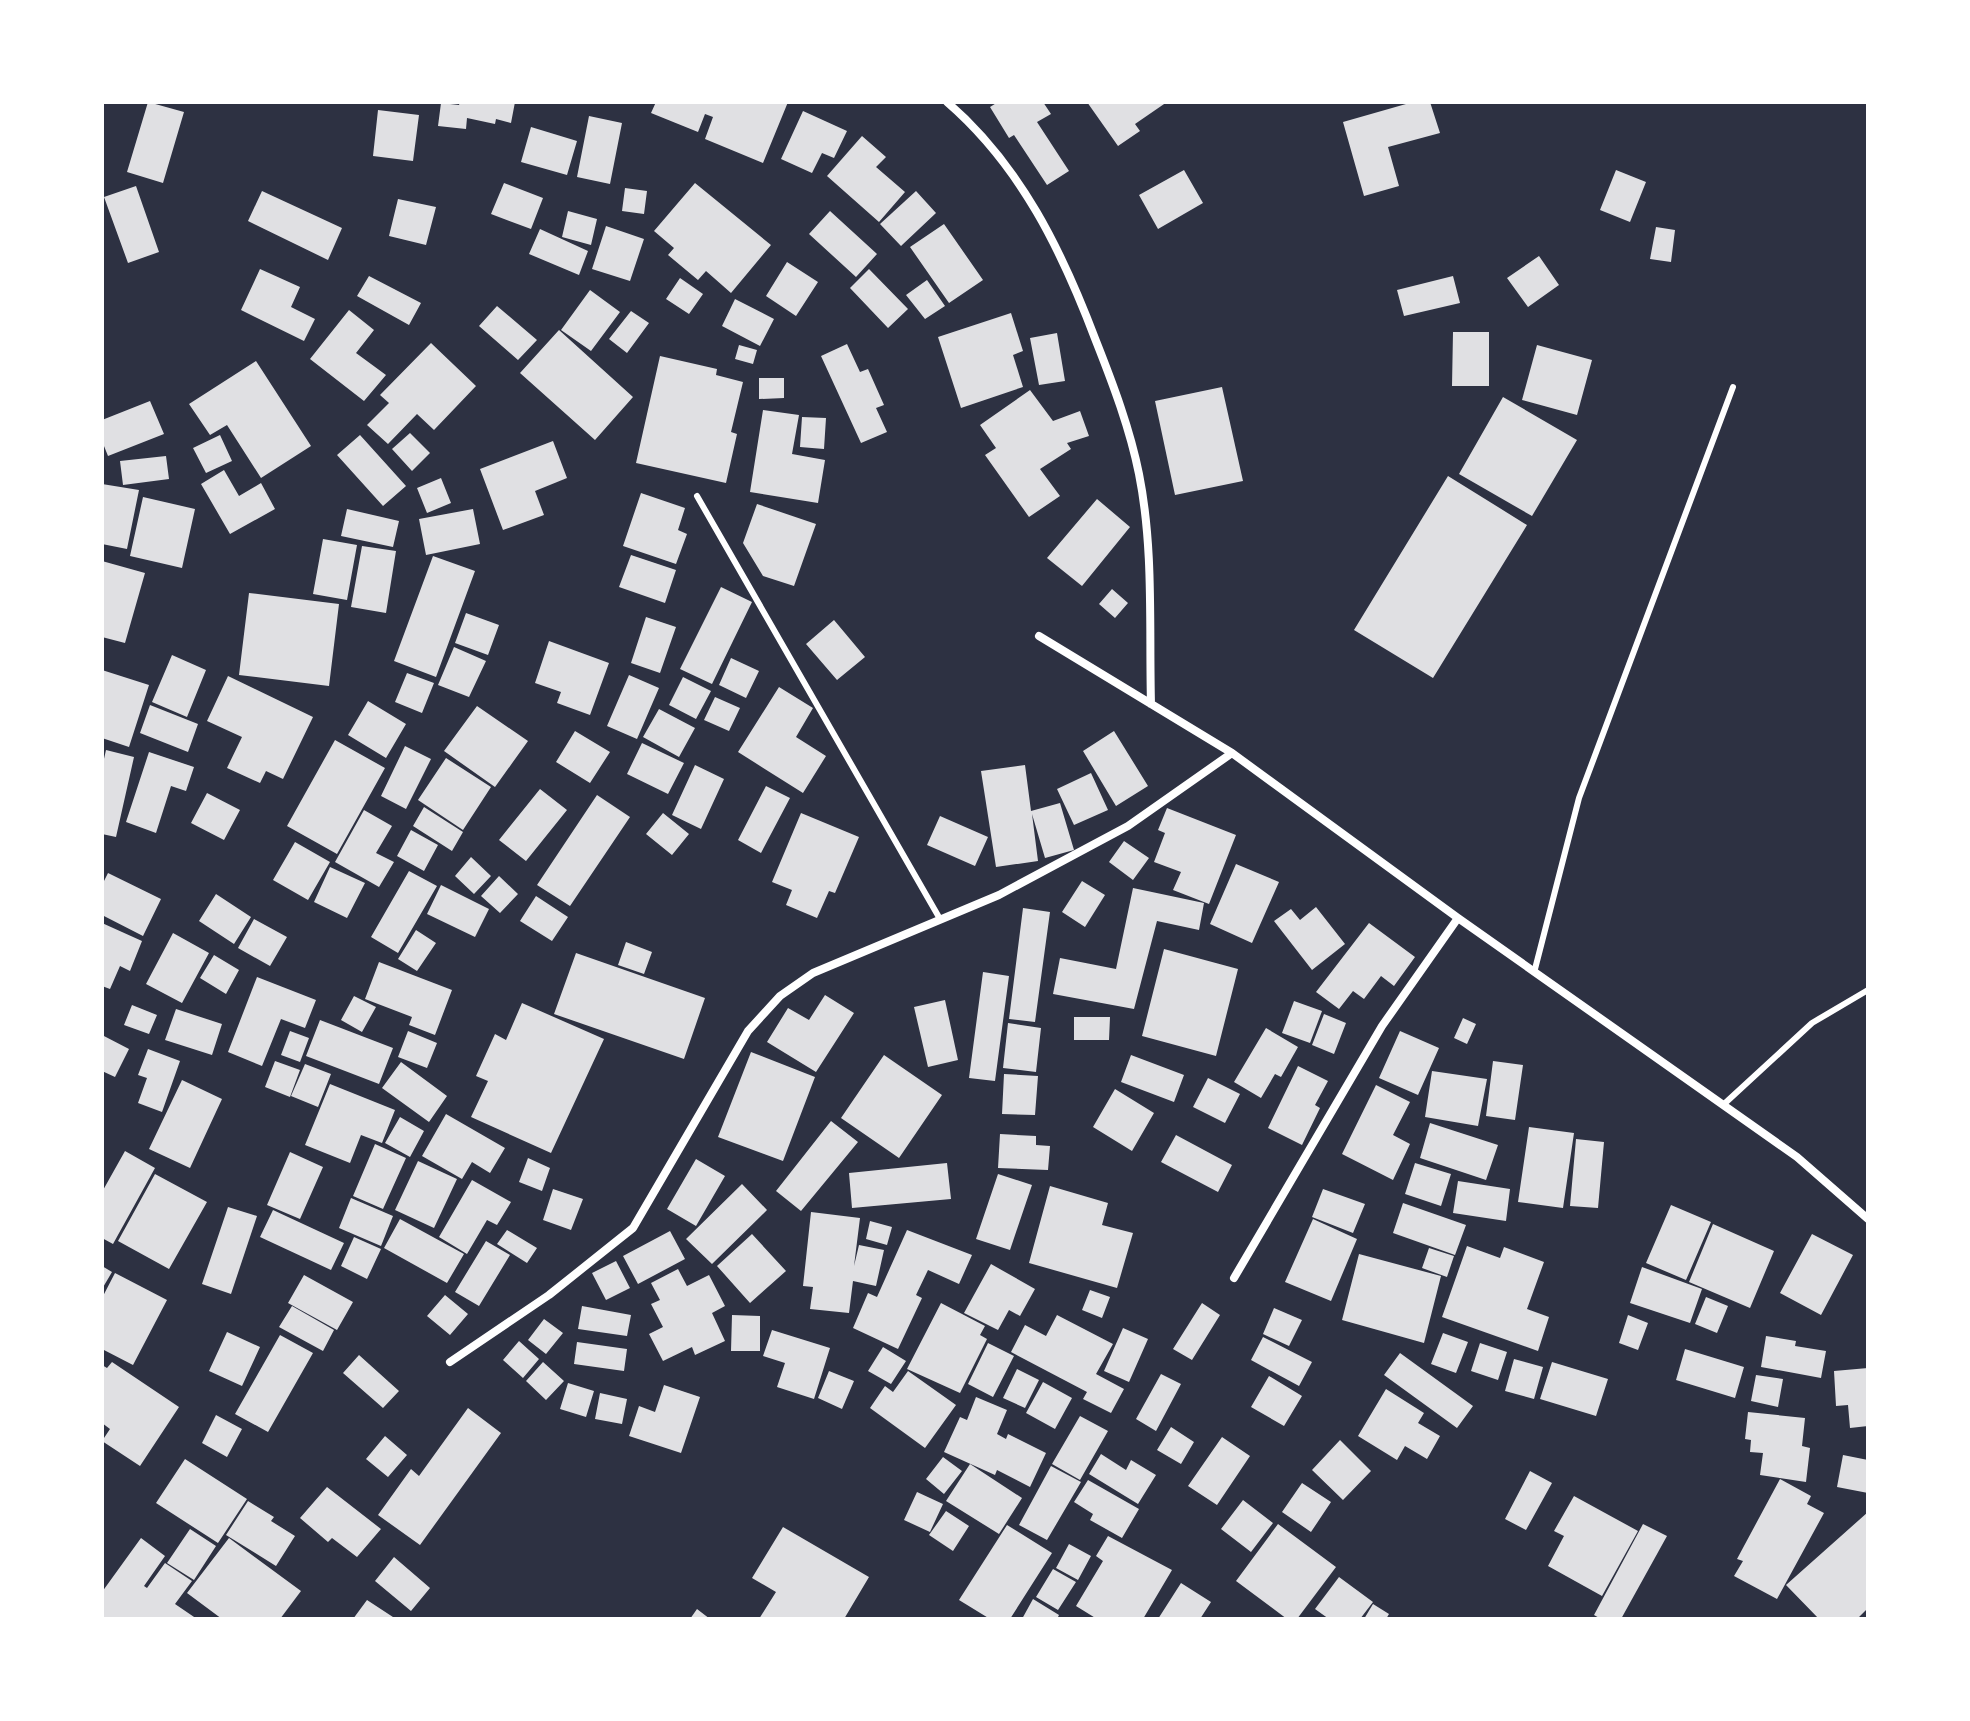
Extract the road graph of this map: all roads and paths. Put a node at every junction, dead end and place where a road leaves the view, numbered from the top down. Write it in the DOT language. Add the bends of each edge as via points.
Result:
graph roads {
  1 [pos="947,102"];
  2 [pos="1733,387"];
  3 [pos="697,496"];
  4 [pos="1039,636"];
  5 [pos="1151,704"];
  6 [pos="1232,753"];
  7 [pos="1458,918"];
  8 [pos="940,919"];
  9 [pos="1535,969"];
  10 [pos="1868,990"];
  11 [pos="1723,1105"];
  12 [pos="1868,1219"];
  13 [pos="1234,1278"];
  14 [pos="450,1362"];
  1 -- 5 [label="street" via="1011,170 1048,228 1112,382 1139,474 1149,552"];
  2 -- 9 [label="lane" via="1579,798"];
  3 -- 8 [label="lane"];
  4 -- 5 [label="street"];
  5 -- 6 [label="street"];
  6 -- 7 [label="street"];
  6 -- 8 [label="street" via="1128,826 999,895"];
  7 -- 9 [label="street"];
  7 -- 13 [label="street" via="1382,1026"];
  8 -- 14 [label="street" via="813,973 780,996 748,1031 633,1228 570,1280"];
  9 -- 11 [label="street"];
  10 -- 11 [label="lane" via="1812,1023"];
  11 -- 12 [label="street" via="1797,1157"];
}
